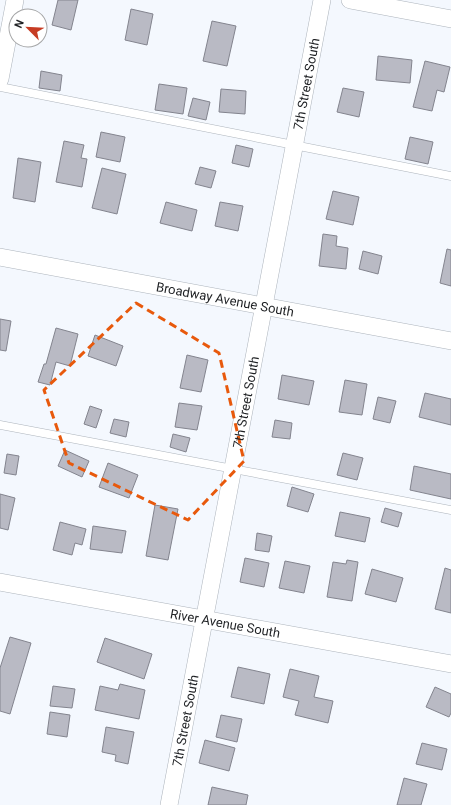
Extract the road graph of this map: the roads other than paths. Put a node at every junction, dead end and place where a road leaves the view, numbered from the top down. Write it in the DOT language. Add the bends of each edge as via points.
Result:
graph roads {
  1 [pos="14,0"];
  2 [pos="322,0"];
  3 [pos="350,0"];
  4 [pos="451,19"];
  5 [pos="0,79"];
  6 [pos="0,87"];
  7 [pos="295,146"];
  8 [pos="451,176"];
  9 [pos="0,257"];
  10 [pos="265,307"];
  11 [pos="451,341"];
  12 [pos="0,425"];
  13 [pos="234,469"];
  14 [pos="451,510"];
  15 [pos="0,582"];
  16 [pos="206,618"];
  17 [pos="451,664"];
  18 [pos="169,805"];
  1 -- 5 [label="street"];
  2 -- 7 [label="street, 7th Street South"];
  3 -- 4 [label="street"];
  6 -- 7 [label="lane"];
  7 -- 8 [label="lane"];
  7 -- 10 [label="street, 7th Street South"];
  9 -- 10 [label="street, Broadway Avenue South"];
  10 -- 11 [label="street, Broadway Avenue South"];
  10 -- 13 [label="street, 7th Street South"];
  12 -- 13 [label="lane"];
  13 -- 14 [label="lane"];
  13 -- 16 [label="street, 7th Street South"];
  15 -- 16 [label="street, River Avenue South"];
  16 -- 17 [label="street, River Avenue South"];
  16 -- 18 [label="street, 7th Street South"];
}
